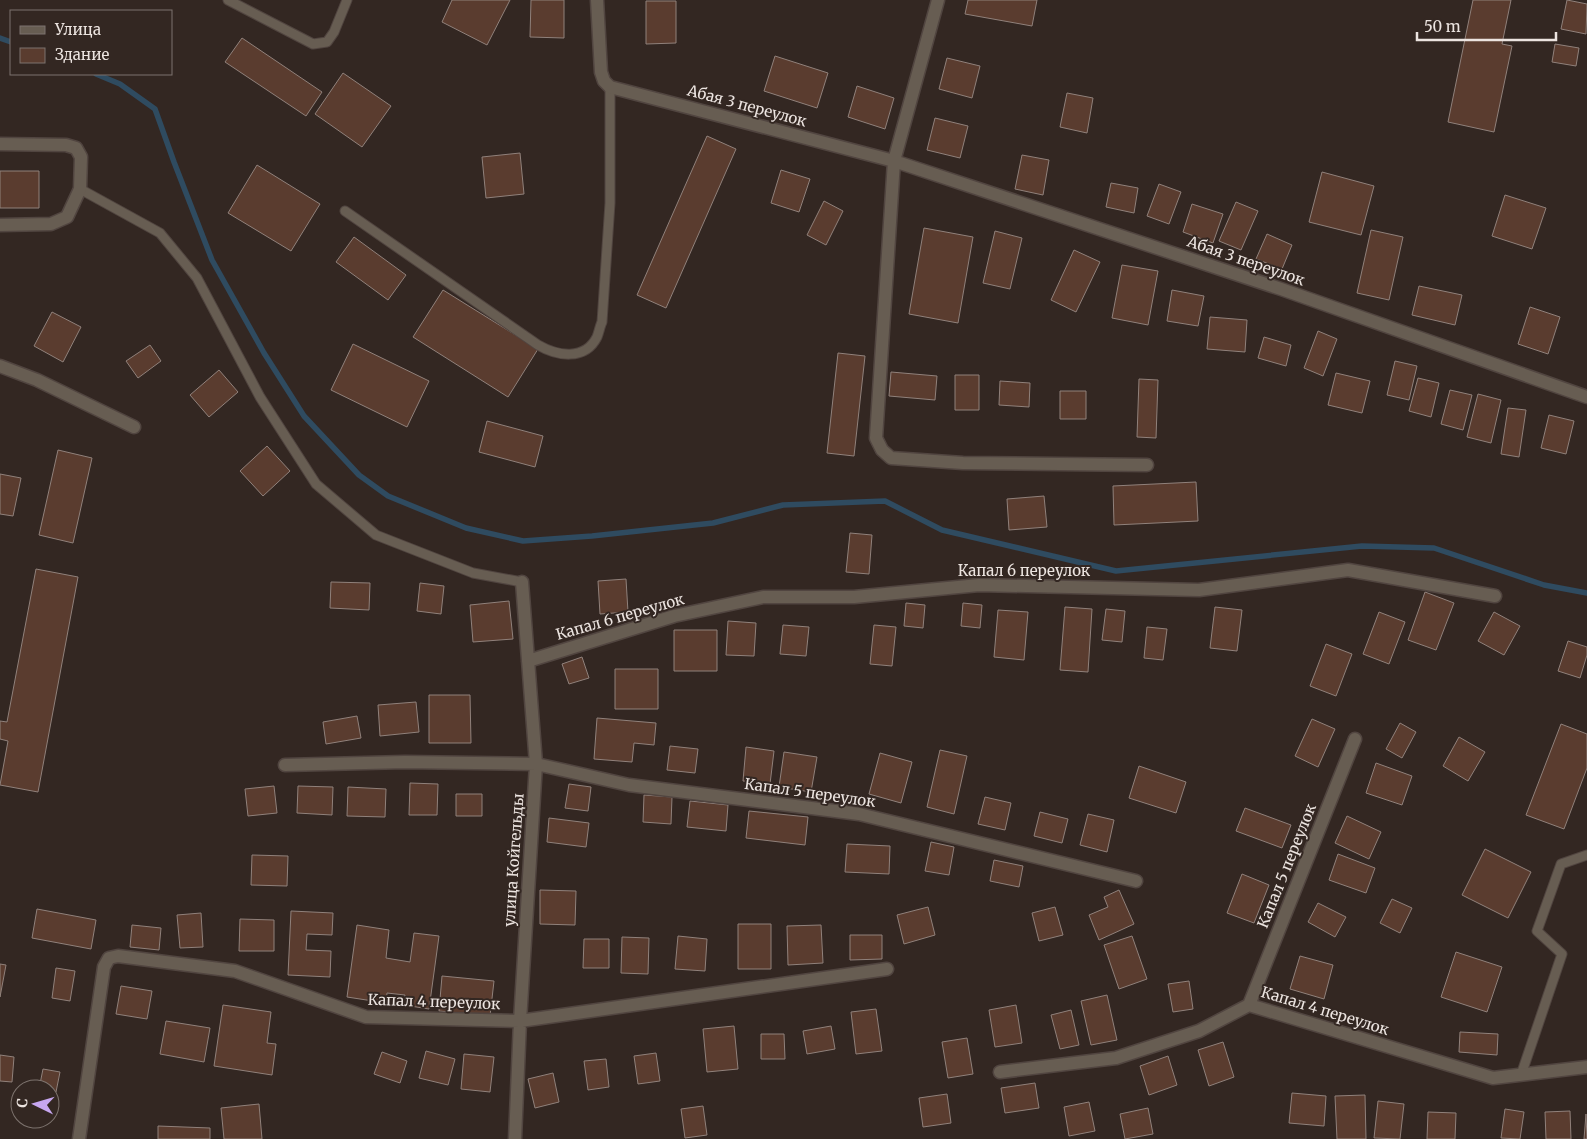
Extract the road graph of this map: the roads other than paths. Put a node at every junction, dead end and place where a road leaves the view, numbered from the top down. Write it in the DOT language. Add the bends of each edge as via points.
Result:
graph roads {
  1 [pos="228,0"];
  2 [pos="347,0"];
  3 [pos="597,0"];
  4 [pos="938,0"];
  5 [pos="610,87"];
  6 [pos="0,144"];
  7 [pos="894,161"];
  8 [pos="80,189"];
  9 [pos="345,211"];
  10 [pos="0,225"];
  11 [pos="0,366"];
  12 [pos="1587,397"];
  13 [pos="134,427"];
  14 [pos="1147,465"];
  15 [pos="522,582"];
  16 [pos="1496,596"];
  17 [pos="528,661"];
  18 [pos="1355,739"];
  19 [pos="286,764"];
  20 [pos="536,764"];
  21 [pos="1587,855"];
  22 [pos="1136,881"];
  23 [pos="887,969"];
  24 [pos="1249,1005"];
  25 [pos="520,1021"];
  26 [pos="1587,1068"];
  27 [pos="1000,1072"];
  28 [pos="1520,1074"];
  29 [pos="79,1139"];
  30 [pos="515,1139"];
  1 -- 2 [label="lane" via="314,44 327,42"];
  3 -- 5 [label="street" via="601,72"];
  4 -- 7 [label="street"];
  5 -- 7 [label="street, Абая 3 переулок"];
  5 -- 9 [label="lane" via="610,203 602,322 597,337 588,348 576,354 550,352 538,345"];
  6 -- 8 [label="street" via="76,148 81,157"];
  7 -- 12 [label="street, Абая 3 переулок" via="1281,289"];
  7 -- 14 [label="street" via="876,419 876,438 882,450 892,458 963,463"];
  8 -- 10 [label="street" via="67,217 51,224"];
  8 -- 15 [label="lane" via="160,233 197,278 260,397 316,484 376,535 473,573"];
  11 -- 13 [label="street" via="37,380"];
  15 -- 17 [label="street, улица Койгельды"];
  16 -- 17 [label="street, Капал 6 переулок" via="1348,570 1199,590 979,585 854,597 763,597 674,616"];
  17 -- 20 [label="street, улица Койгельды"];
  18 -- 24 [label="street, Капал 5 переулок"];
  19 -- 20 [label="street, Капал 5 переулок"];
  20 -- 22 [label="street, Капал 5 переулок" via="629,786 859,814"];
  20 -- 25 [label="street, улица Койгельды"];
  21 -- 28 [label="lane" via="1561,864 1537,932 1562,954"];
  23 -- 25 [label="street, Капал 4 переулок"];
  24 -- 27 [label="street, Капал 4 переулок" via="1199,1031 1116,1058"];
  24 -- 28 [label="street, Капал 4 переулок" via="1493,1078"];
  25 -- 29 [label="street, Капал 4 переулок" via="366,1018 234,971 118,956 110,958 104,967"];
  25 -- 30 [label="street, улица Койгельды"];
  26 -- 28 [label="street, Капал 4 переулок"];
}
